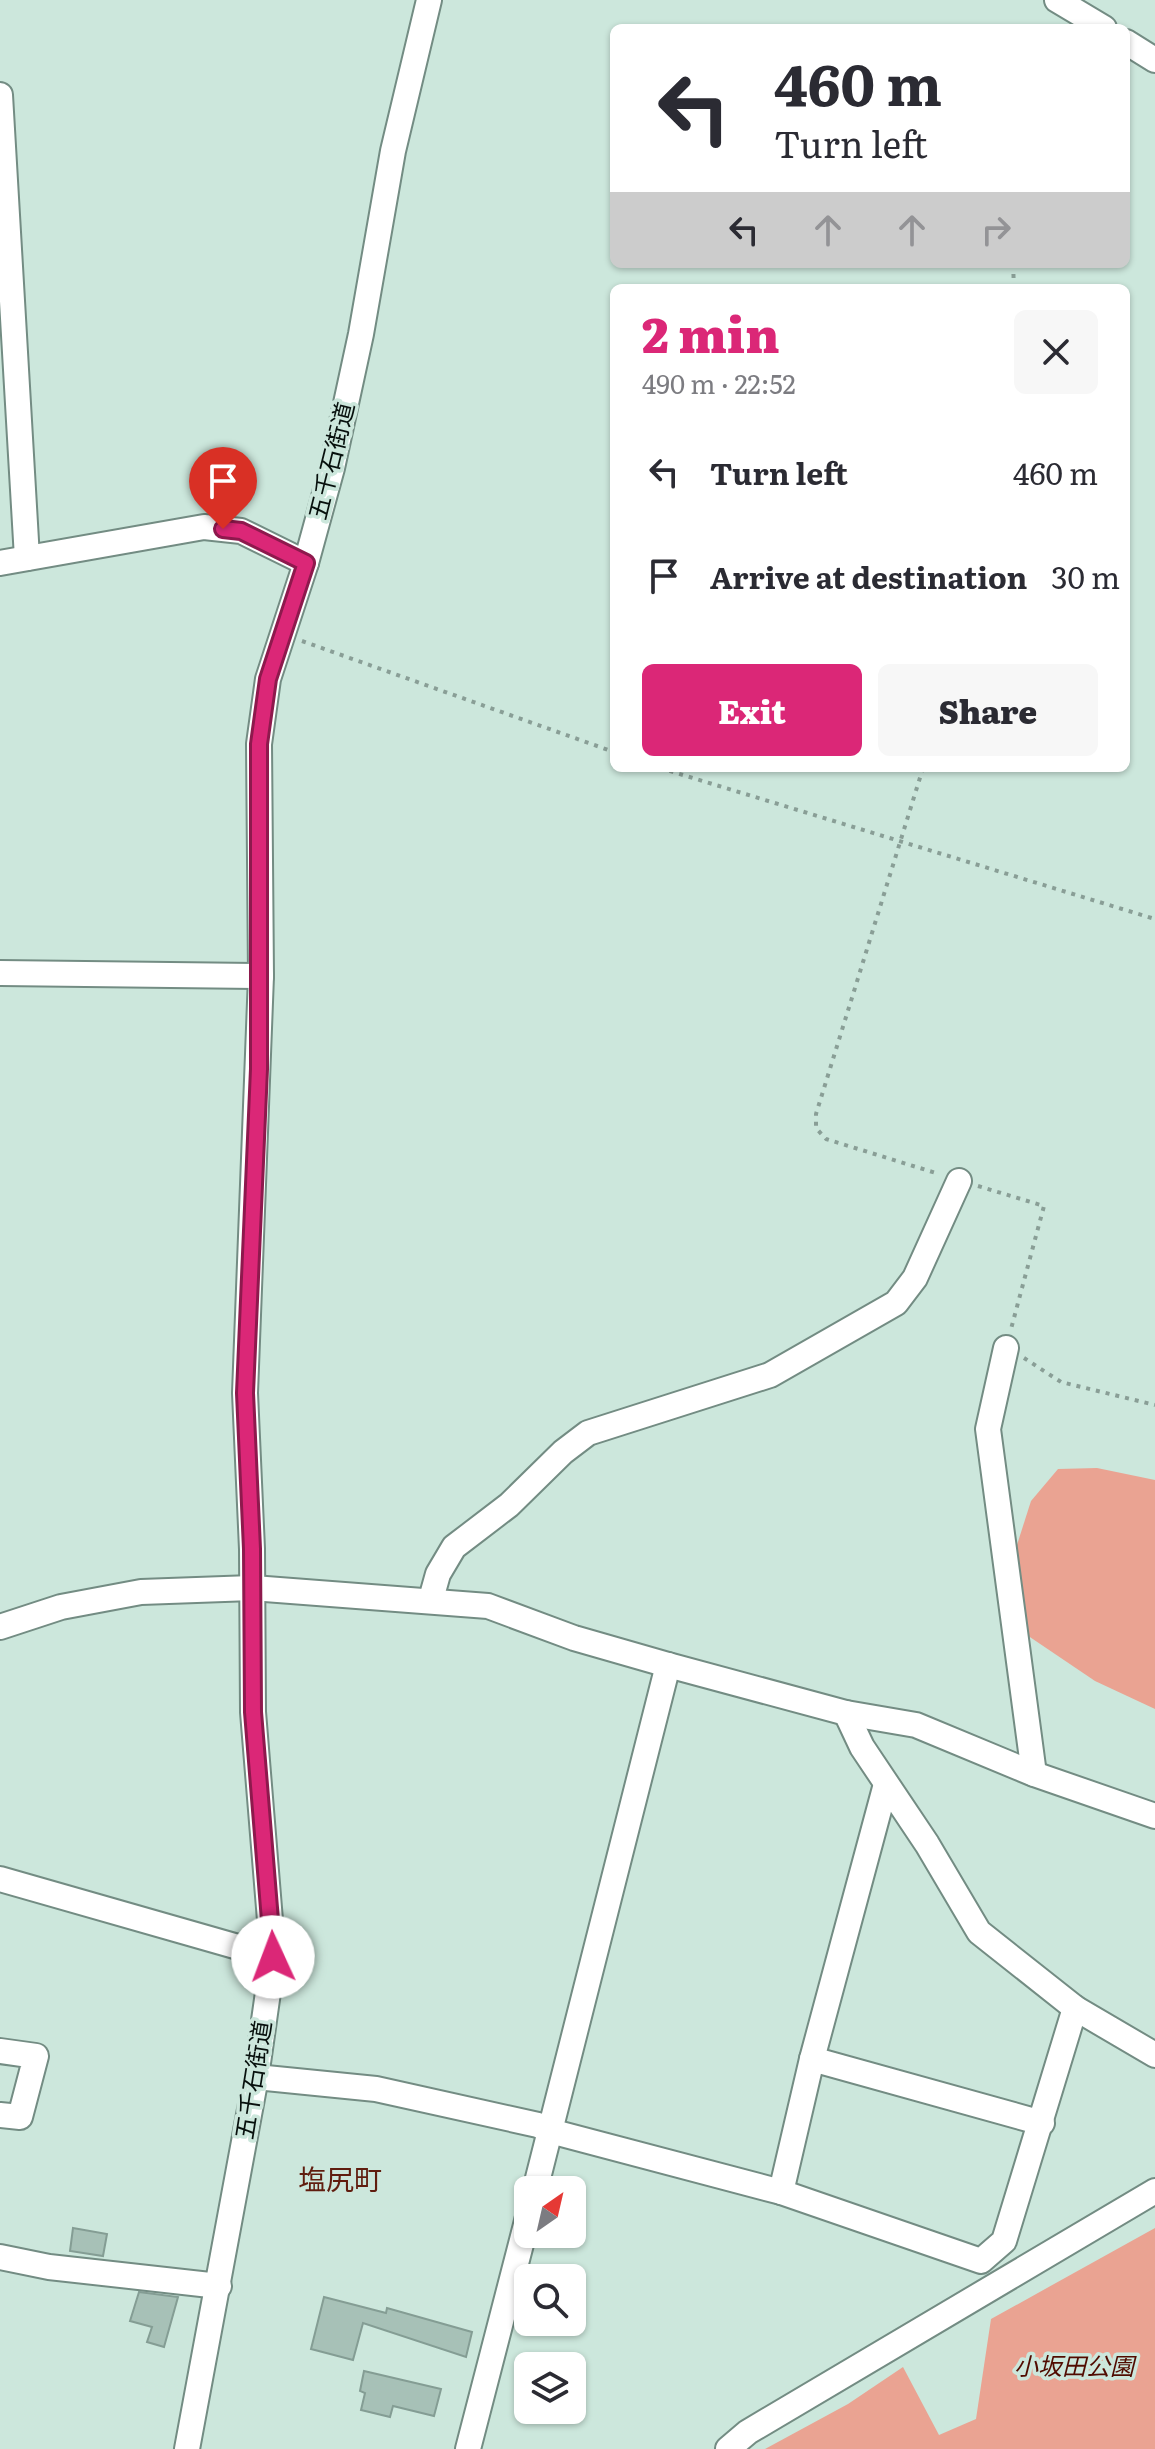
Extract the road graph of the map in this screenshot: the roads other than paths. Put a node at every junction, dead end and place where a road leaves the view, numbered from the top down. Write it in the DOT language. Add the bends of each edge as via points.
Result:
graph roads {
  1 [pos="429,0"];
  2 [pos="1065,4"];
  3 [pos="1098,24"];
  4 [pos="1130,44"];
  5 [pos="1155,60"];
  6 [pos="0,95"];
  7 [pos="27,558"];
  8 [pos="0,563"];
  9 [pos="306,563"];
  10 [pos="0,973"];
  11 [pos="261,976"];
  12 [pos="959,1181"];
  13 [pos="1006,1348"];
  14 [pos="252,1588"];
  15 [pos="431,1599"];
  16 [pos="0,1627"];
  17 [pos="668,1665"];
  18 [pos="846,1713"];
  19 [pos="1034,1774"];
  20 [pos="886,1784"];
  21 [pos="1155,1816"];
  22 [pos="0,1879"];
  23 [pos="273,1957"];
  24 [pos="1075,2008"];
  25 [pos="0,2051"];
  26 [pos="1155,2055"];
  27 [pos="812,2059"];
  28 [pos="256,2077"];
  29 [pos="0,2115"];
  30 [pos="1042,2123"];
  31 [pos="550,2131"];
  32 [pos="539,2176"];
  33 [pos="1155,2191"];
  34 [pos="781,2192"];
  35 [pos="520,2248"];
  36 [pos="992,2251"];
  37 [pos="0,2257"];
  38 [pos="1012,2276"];
  39 [pos="219,2286"];
  40 [pos="187,2449"];
  41 [pos="468,2449"];
  42 [pos="728,2449"];
  1 -- 9 [label="street, 五千石街道" via="393,151 332,468"];
  2 -- 3 [label="street"];
  4 -- 5 [label="street"];
  6 -- 7 [label="street"];
  7 -- 8 [label="street"];
  7 -- 9 [label="street" via="204,527 241,531"];
  9 -- 11 [label="street, 五千石街道" via="268,679 259,744"];
  10 -- 11 [label="street"];
  11 -- 14 [label="street, 五千石街道" via="245,1393"];
  12 -- 15 [label="street" via="915,1278 896,1303 770,1375 588,1433 454,1547"];
  13 -- 19 [label="street" via="988,1429"];
  14 -- 15 [label="street"];
  14 -- 16 [label="street" via="141,1592 61,1607"];
  14 -- 23 [label="street, 五千石街道" via="253,1712"];
  15 -- 17 [label="street" via="488,1606"];
  17 -- 18 [label="street"];
  17 -- 31 [label="street"];
  18 -- 19 [label="street" via="916,1725"];
  18 -- 20 [label="street"];
  19 -- 21 [label="street"];
  20 -- 24 [label="street" via="979,1932"];
  20 -- 27 [label="street"];
  22 -- 23 [label="street"];
  23 -- 28 [label="street, 五千石街道"];
  24 -- 26 [label="street"];
  24 -- 30 [label="street"];
  25 -- 29 [label="street" via="36,2056 20,2117"];
  27 -- 30 [label="street"];
  27 -- 34 [label="street"];
  28 -- 31 [label="street" via="376,2089"];
  28 -- 39 [label="street, 五千石街道"];
  30 -- 36 [label="street" via="1004,2241"];
  31 -- 32 [label="street"];
  31 -- 34 [label="street"];
  33 -- 38 [label="street"];
  34 -- 36 [label="street" via="981,2261"];
  35 -- 41 [label="street"];
  36 -- 38 [label="street"];
  37 -- 39 [label="street"];
  38 -- 42 [label="street" via="748,2432"];
  39 -- 40 [label="street, 五千石街道"];
}
